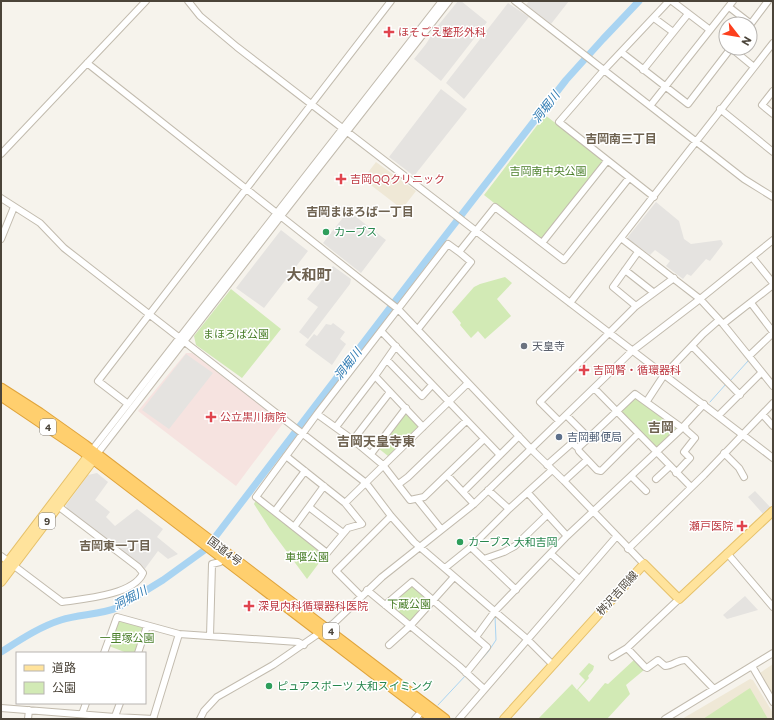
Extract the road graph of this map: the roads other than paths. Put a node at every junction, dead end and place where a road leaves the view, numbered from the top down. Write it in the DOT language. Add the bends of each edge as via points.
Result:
graph roads {
  1 [pos="146,1"];
  2 [pos="188,1"];
  3 [pos="391,1"];
  4 [pos="442,1"];
  5 [pos="449,1"];
  6 [pos="515,1"];
  7 [pos="670,1"];
  8 [pos="733,1"];
  9 [pos="768,1"];
  10 [pos="729,7"];
  11 [pos="688,14"];
  12 [pos="740,16"];
  13 [pos="757,16"];
  14 [pos="654,18"];
  15 [pos="710,30"];
  16 [pos="673,32"];
  17 [pos="773,43"];
  18 [pos="621,52"];
  19 [pos="725,56"];
  20 [pos="741,56"];
  21 [pos="87,63"];
  22 [pos="754,67"];
  23 [pos="604,70"];
  24 [pos="643,70"];
  25 [pos="665,87"];
  26 [pos="773,91"];
  27 [pos="312,105"];
  28 [pos="650,106"];
  29 [pos="720,109"];
  30 [pos="773,114"];
  31 [pos="344,130"];
  32 [pos="695,142"];
  33 [pos="773,152"];
  34 [pos="1,154"];
  35 [pos="607,161"];
  36 [pos="629,178"];
  37 [pos="246,189"];
  38 [pos="654,197"];
  39 [pos="773,197"];
  40 [pos="1,198"];
  41 [pos="14,207"];
  42 [pos="278,214"];
  43 [pos="476,231"];
  44 [pos="621,238"];
  45 [pos="1,239"];
  46 [pos="773,240"];
  47 [pos="542,243"];
  48 [pos="459,252"];
  49 [pos="638,252"];
  50 [pos="752,257"];
  51 [pos="625,270"];
  52 [pos="674,278"];
  53 [pos="773,284"];
  54 [pos="653,292"];
  55 [pos="700,299"];
  56 [pos="570,303"];
  57 [pos="751,303"];
  58 [pos="636,306"];
  59 [pos="396,307"];
  60 [pos="150,314"];
  61 [pos="721,322"];
  62 [pos="418,329"];
  63 [pos="381,331"];
  64 [pos="773,332"];
  65 [pos="609,333"];
  66 [pos="182,340"];
  67 [pos="396,346"];
  68 [pos="692,346"];
  69 [pos="632,351"];
  70 [pos="749,356"];
  71 [pos="387,360"];
  72 [pos="761,373"];
  73 [pos="664,375"];
  74 [pos="375,376"];
  75 [pos="468,383"];
  76 [pos="432,385"];
  77 [pos="773,386"];
  78 [pos="1,388"];
  79 [pos="594,388"];
  80 [pos="390,392"];
  81 [pos="740,395"];
  82 [pos="1,396"];
  83 [pos="647,401"];
  84 [pos="449,402"];
  85 [pos="128,404"];
  86 [pos="704,404"];
  87 [pos="773,404"];
  88 [pos="406,408"];
  89 [pos="616,411"];
  90 [pos="317,414"];
  91 [pos="762,414"];
  92 [pos="566,415"];
  93 [pos="718,416"];
  94 [pos="466,421"];
  95 [pos="559,421"];
  96 [pos="773,426"];
  97 [pos="336,427"];
  98 [pos="423,427"];
  99 [pos="684,427"];
  100 [pos="303,433"];
  101 [pos="638,434"];
  102 [pos="742,434"];
  103 [pos="519,436"];
  104 [pos="589,438"];
  105 [pos="484,439"];
  106 [pos="353,440"];
  107 [pos="578,448"];
  108 [pos="531,449"];
  109 [pos="724,453"];
  110 [pos="371,454"];
  111 [pos="658,454"];
  112 [pos="93,455"];
  113 [pos="500,455"];
  114 [pos="286,456"];
  115 [pos="773,458"];
  116 [pos="587,460"];
  117 [pos="384,465"];
  118 [pos="547,465"];
  119 [pos="670,466"];
  120 [pos="552,470"];
  121 [pos="305,471"];
  122 [pos="676,473"];
  123 [pos="447,475"];
  124 [pos="633,477"];
  125 [pos="744,477"];
  126 [pos="656,479"];
  127 [pos="564,481"];
  128 [pos="366,482"];
  129 [pos="397,483"];
  130 [pos="324,486"];
  131 [pos="691,487"];
  132 [pos="488,490"];
  133 [pos="646,491"];
  134 [pos="463,492"];
  135 [pos="528,493"];
  136 [pos="417,499"];
  137 [pos="345,503"];
  138 [pos="474,504"];
  139 [pos="58,506"];
  140 [pos="309,507"];
  141 [pos="509,509"];
  142 [pos="275,511"];
  143 [pos="595,514"];
  144 [pos="772,514"];
  145 [pos="548,515"];
  146 [pos="391,516"];
  147 [pos="294,527"];
  148 [pos="442,529"];
  149 [pos="343,533"];
  150 [pos="567,536"];
  151 [pos="616,537"];
  152 [pos="212,546"];
  153 [pos="420,546"];
  154 [pos="471,547"];
  155 [pos="628,549"];
  156 [pos="727,553"];
  157 [pos="552,555"];
  158 [pos="1,556"];
  159 [pos="223,558"];
  160 [pos="484,559"];
  161 [pos="10,564"];
  162 [pos="644,564"];
  163 [pos="446,568"];
  164 [pos="1,572"];
  165 [pos="454,577"];
  166 [pos="579,579"];
  167 [pos="1,582"];
  168 [pos="367,590"];
  169 [pos="516,590"];
  170 [pos="360,596"];
  171 [pos="678,599"];
  172 [pos="434,601"];
  173 [pos="385,605"];
  174 [pos="773,607"];
  175 [pos="496,613"];
  176 [pos="147,626"];
  177 [pos="410,626"];
  178 [pos="324,630"];
  179 [pos="179,634"];
  180 [pos="210,636"];
  181 [pos="476,637"];
  182 [pos="527,639"];
  183 [pos="304,645"];
  184 [pos="389,645"];
  185 [pos="627,648"];
  186 [pos="104,652"];
  187 [pos="138,652"];
  188 [pos="773,653"];
  189 [pos="612,657"];
  190 [pos="553,665"];
  191 [pos="752,666"];
  192 [pos="468,674"];
  193 [pos="484,689"];
  194 [pos="714,689"];
  195 [pos="773,702"];
  196 [pos="86,704"];
  197 [pos="120,704"];
  198 [pos="1,708"];
  199 [pos="29,710"];
  200 [pos="422,710"];
  201 [pos="82,714"];
  202 [pos="115,718"];
  203 [pos="28,719"];
  204 [pos="153,719"];
  205 [pos="200,719"];
  206 [pos="415,719"];
  207 [pos="433,719"];
  208 [pos="446,719"];
  209 [pos="459,719"];
  210 [pos="504,719"];
  211 [pos="665,719"];
  1 -- 21 [label="street"];
  2 -- 27 [label="street" via="215,29"];
  3 -- 27 [label="street"];
  4 -- 31 [label="street"];
  5 -- 31 [label="street"];
  6 -- 23 [label="street"];
  7 -- 11 [label="street"];
  7 -- 14 [label="street"];
  8 -- 10 [label="street"];
  9 -- 13 [label="street"];
  10 -- 12 [label="street"];
  10 -- 15 [label="street"];
  11 -- 15 [label="street"];
  11 -- 16 [label="street"];
  14 -- 16 [label="street"];
  14 -- 18 [label="street"];
  15 -- 25 [label="street"];
  16 -- 24 [label="street"];
  17 -- 22 [label="street"];
  18 -- 23 [label="street"];
  18 -- 24 [label="street"];
  19 -- 25 [label="street" via="688,104"];
  20 -- 22 [label="street"];
  21 -- 34 [label="street"];
  21 -- 37 [label="street"];
  22 -- 29 [label="street"];
  23 -- 28 [label="street"];
  23 -- 35 [label="street" via="559,122"];
  24 -- 25 [label="street"];
  25 -- 28 [label="street"];
  26 -- 30 [label="street" via="762,105"];
  27 -- 31 [label="street"];
  27 -- 37 [label="street"];
  28 -- 32 [label="street"];
  29 -- 32 [label="street"];
  29 -- 33 [label="street"];
  31 -- 42 [label="street"];
  31 -- 43 [label="street"];
  32 -- 38 [label="street"];
  32 -- 39 [label="street" via="744,179"];
  35 -- 36 [label="street"];
  35 -- 47 [label="street"];
  36 -- 38 [label="street"];
  36 -- 47 [label="street" via="564,260"];
  37 -- 42 [label="street"];
  37 -- 60 [label="street"];
  38 -- 44 [label="street"];
  40 -- 41 [label="street"];
  41 -- 45 [label="street"];
  41 -- 60 [label="street" via="40,223 64,248"];
  42 -- 59 [label="street"];
  42 -- 66 [label="street"];
  43 -- 47 [label="street" via="495,207"];
  43 -- 48 [label="street"];
  43 -- 56 [label="street"];
  44 -- 49 [label="street"];
  44 -- 56 [label="street"];
  46 -- 50 [label="street"];
  48 -- 59 [label="street" via="448,244"];
  48 -- 62 [label="street" via="471,262"];
  49 -- 51 [label="street"];
  49 -- 52 [label="street"];
  50 -- 53 [label="street"];
  50 -- 55 [label="street"];
  51 -- 54 [label="street"];
  51 -- 58 [label="street" via="613,287"];
  52 -- 54 [label="street"];
  52 -- 55 [label="street"];
  53 -- 57 [label="street"];
  54 -- 58 [label="street"];
  55 -- 61 [label="street"];
  55 -- 69 [label="street"];
  56 -- 65 [label="street"];
  57 -- 61 [label="street"];
  57 -- 64 [label="street"];
  58 -- 65 [label="street"];
  59 -- 62 [label="street"];
  59 -- 63 [label="street"];
  60 -- 66 [label="street"];
  60 -- 85 [label="street" via="98,381"];
  61 -- 68 [label="street"];
  61 -- 70 [label="street"];
  62 -- 75 [label="street"];
  63 -- 67 [label="street"];
  63 -- 90 [label="street"];
  64 -- 70 [label="street"];
  65 -- 69 [label="street"];
  65 -- 95 [label="street" via="540,402"];
  66 -- 85 [label="street"];
  66 -- 100 [label="street"];
  66 -- 112 [label="street"];
  67 -- 71 [label="street"];
  67 -- 76 [label="street"];
  68 -- 73 [label="street"];
  68 -- 81 [label="street"];
  69 -- 73 [label="street"];
  69 -- 79 [label="street"];
  70 -- 72 [label="street"];
  71 -- 74 [label="street"];
  71 -- 76 [label="street" via="422,396"];
  72 -- 77 [label="street"];
  72 -- 81 [label="street"];
  73 -- 83 [label="street"];
  73 -- 86 [label="street"];
  74 -- 80 [label="street"];
  74 -- 97 [label="street"];
  75 -- 84 [label="street"];
  75 -- 103 [label="street"];
  76 -- 84 [label="street"];
  78 -- 112 [label="highway, 国道4号 / 4" via="40,413"];
  79 -- 89 [label="street"];
  79 -- 92 [label="street"];
  80 -- 88 [label="street"];
  80 -- 106 [label="street"];
  81 -- 93 [label="street"];
  82 -- 112 [label="highway, 国道4号 / 4"];
  83 -- 89 [label="street" via="635,394"];
  83 -- 99 [label="street"];
  84 -- 94 [label="street"];
  84 -- 98 [label="street"];
  85 -- 112 [label="street"];
  86 -- 93 [label="street"];
  86 -- 99 [label="street"];
  87 -- 91 [label="street"];
  88 -- 98 [label="street"];
  88 -- 110 [label="street"];
  89 -- 101 [label="street"];
  89 -- 104 [label="street"];
  90 -- 97 [label="street"];
  90 -- 100 [label="street"];
  91 -- 96 [label="street"];
  91 -- 102 [label="street"];
  92 -- 95 [label="street"];
  92 -- 104 [label="street"];
  93 -- 102 [label="street"];
  94 -- 105 [label="street"];
  94 -- 129 [label="street" via="408,477"];
  95 -- 108 [label="street"];
  97 -- 106 [label="street"];
  98 -- 117 [label="street"];
  99 -- 111 [label="street"];
  99 -- 122 [label="street" via="695,438 684,452 690,458"];
  100 -- 114 [label="street"];
  100 -- 128 [label="street"];
  101 -- 111 [label="street"];
  101 -- 116 [label="street" via="601,470 597,470"];
  102 -- 109 [label="street"];
  102 -- 115 [label="street"];
  103 -- 108 [label="street"];
  103 -- 113 [label="street"];
  104 -- 107 [label="street"];
  105 -- 113 [label="street"];
  105 -- 123 [label="street"];
  106 -- 110 [label="street"];
  107 -- 116 [label="street"];
  107 -- 118 [label="street" via="572,443"];
  108 -- 118 [label="street"];
  108 -- 132 [label="street"];
  109 -- 125 [label="street"];
  109 -- 131 [label="street"];
  110 -- 117 [label="street"];
  111 -- 119 [label="street"];
  111 -- 124 [label="street"];
  112 -- 139 [label="main road, 9"];
  112 -- 152 [label="highway, 国道4号 / 4"];
  112 -- 161 [label="main road, 9"];
  113 -- 134 [label="street"];
  114 -- 121 [label="street"];
  114 -- 142 [label="street" via="256,497"];
  116 -- 127 [label="street"];
  117 -- 128 [label="street"];
  117 -- 129 [label="street"];
  118 -- 120 [label="street"];
  119 -- 122 [label="street"];
  119 -- 126 [label="street"];
  120 -- 127 [label="street"];
  120 -- 135 [label="street"];
  121 -- 130 [label="street"];
  121 -- 142 [label="street"];
  122 -- 131 [label="street"];
  123 -- 134 [label="street"];
  123 -- 136 [label="street" via="424,497"];
  124 -- 133 [label="street"];
  124 -- 143 [label="street"];
  127 -- 143 [label="street"];
  128 -- 137 [label="street"];
  128 -- 146 [label="street"];
  129 -- 136 [label="street" via="410,500"];
  130 -- 137 [label="street"];
  130 -- 140 [label="street"];
  131 -- 155 [label="street"];
  132 -- 138 [label="street"];
  132 -- 141 [label="street"];
  134 -- 138 [label="street"];
  135 -- 141 [label="street"];
  135 -- 145 [label="street"];
  136 -- 148 [label="street"];
  137 -- 149 [label="street" via="362,524 348,528"];
  138 -- 148 [label="street"];
  139 -- 161 [label="main road, 9"];
  139 -- 161 [label="street" via="141,571 143,573 138,580 112,595 62,602"];
  140 -- 147 [label="street"];
  140 -- 149 [label="street"];
  141 -- 154 [label="street"];
  142 -- 147 [label="street"];
  143 -- 150 [label="street"];
  143 -- 151 [label="street"];
  144 -- 156 [label="main road"];
  145 -- 150 [label="street"];
  145 -- 160 [label="street" via="514,546"];
  146 -- 153 [label="street"];
  146 -- 170 [label="street" via="336,571"];
  147 -- 149 [label="street" via="327,553"];
  148 -- 153 [label="street"];
  150 -- 157 [label="street"];
  151 -- 155 [label="street"];
  151 -- 166 [label="street"];
  152 -- 159 [label="highway, 国道4号 / 4"];
  152 -- 178 [label="highway, 国道4号 / 4"];
  153 -- 163 [label="street"];
  153 -- 168 [label="street"];
  154 -- 160 [label="street"];
  154 -- 163 [label="street"];
  155 -- 162 [label="street"];
  156 -- 171 [label="main road"];
  156 -- 174 [label="street"];
  157 -- 166 [label="street"];
  157 -- 169 [label="street"];
  158 -- 161 [label="street"];
  159 -- 178 [label="highway, 国道4号 / 4"];
  159 -- 180 [label="street" via="220,562 212,564"];
  160 -- 169 [label="street"];
  161 -- 164 [label="main road, 9"];
  161 -- 167 [label="main road, 9"];
  162 -- 171 [label="main road, 桝沢吉岡線"];
  162 -- 190 [label="main road, 桝沢吉岡線"];
  163 -- 165 [label="street"];
  165 -- 172 [label="street"];
  165 -- 175 [label="street"];
  166 -- 182 [label="street"];
  168 -- 170 [label="street"];
  168 -- 173 [label="street"];
  169 -- 175 [label="street"];
  170 -- 178 [label="street"];
  171 -- 185 [label="street"];
  172 -- 173 [label="street" via="412,582"];
  172 -- 177 [label="street"];
  172 -- 181 [label="street"];
  173 -- 177 [label="street"];
  175 -- 181 [label="street"];
  175 -- 182 [label="street"];
  176 -- 179 [label="street"];
  176 -- 186 [label="street" via="117,617"];
  176 -- 187 [label="street"];
  177 -- 184 [label="street"];
  177 -- 192 [label="street"];
  178 -- 183 [label="street"];
  178 -- 200 [label="highway, 国道4号 / 4"];
  178 -- 208 [label="highway, 国道4号 / 4"];
  179 -- 180 [label="street"];
  179 -- 204 [label="street"];
  180 -- 183 [label="street" via="298,642"];
  181 -- 192 [label="street" via="487,647"];
  182 -- 190 [label="street"];
  182 -- 193 [label="street"];
  183 -- 205 [label="street" via="216,698"];
  185 -- 189 [label="street"];
  185 -- 194 [label="street" via="647,668 658,660 665,666 686,660"];
  188 -- 191 [label="street"];
  190 -- 210 [label="main road, 桝沢吉岡線"];
  191 -- 194 [label="street"];
  191 -- 195 [label="street"];
  192 -- 193 [label="street"];
  193 -- 209 [label="street"];
  194 -- 211 [label="street"];
  196 -- 201 [label="street"];
  197 -- 202 [label="street"];
  198 -- 199 [label="street"];
  199 -- 201 [label="street"];
  199 -- 203 [label="street"];
  200 -- 206 [label="street"];
  200 -- 207 [label="highway, 国道4号 / 4"];
  201 -- 202 [label="street"];
  202 -- 204 [label="street"];
}
